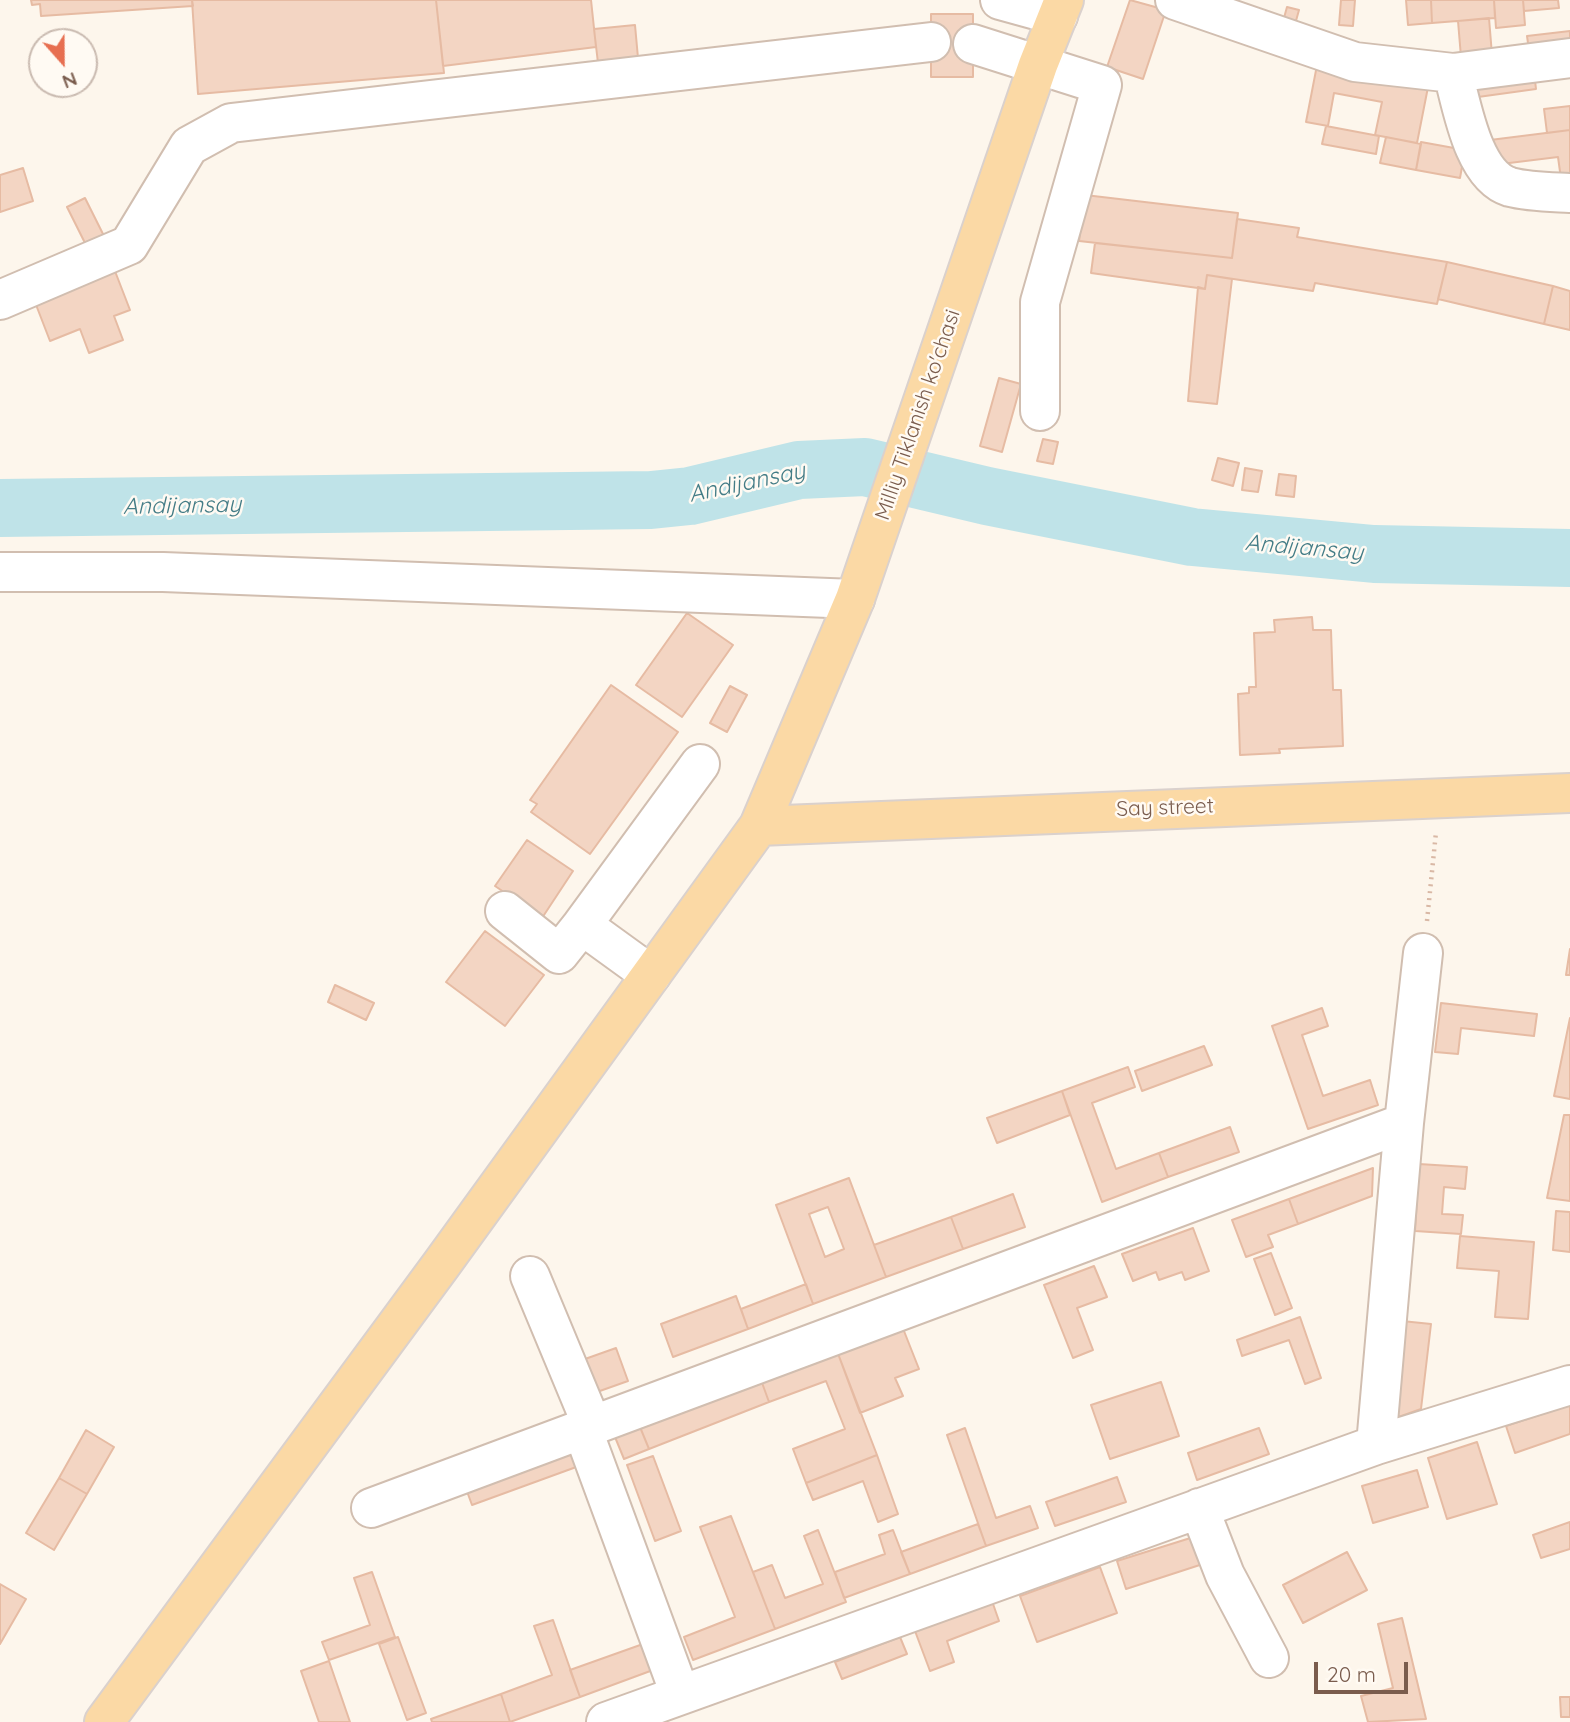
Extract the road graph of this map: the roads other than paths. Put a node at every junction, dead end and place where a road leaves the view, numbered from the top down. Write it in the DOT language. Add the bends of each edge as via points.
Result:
graph roads {
  1 [pos="1000,0"];
  2 [pos="1175,0"];
  3 [pos="1061,8"];
  4 [pos="931,41"];
  5 [pos="973,44"];
  6 [pos="1570,58"];
  7 [pos="1038,65"];
  8 [pos="1452,73"];
  9 [pos="1570,193"];
  10 [pos="0,300"];
  11 [pos="1040,411"];
  12 [pos="0,572"];
  13 [pos="855,599"];
  14 [pos="700,764"];
  15 [pos="1570,793"];
  16 [pos="759,826"];
  17 [pos="505,911"];
  18 [pos="582,925"];
  19 [pos="1423,953"];
  20 [pos="651,975"];
  21 [pos="1404,1123"];
  22 [pos="530,1276"];
  23 [pos="1570,1385"];
  24 [pos="587,1427"];
  25 [pos="1376,1445"];
  26 [pos="371,1508"];
  27 [pos="1199,1508"];
  28 [pos="1269,1658"];
  29 [pos="680,1694"];
  30 [pos="104,1722"];
  31 [pos="606,1722"];
  1 -- 3 [label="street"];
  2 -- 8 [label="street" via="1355,62"];
  3 -- 7 [label="main road, Milliy Tiklanish ko'chasi"];
  4 -- 10 [label="street" via="231,124 189,146 129,245"];
  5 -- 7 [label="street"];
  6 -- 8 [label="street"];
  7 -- 11 [label="street" via="1102,85 1040,302"];
  7 -- 13 [label="main road, Milliy Tiklanish ko'chasi"];
  8 -- 9 [label="street" via="1485,169 1507,186"];
  12 -- 13 [label="street" via="163,572"];
  13 -- 16 [label="main road, Milliy Tiklanish ko'chasi"];
  14 -- 18 [label="street"];
  15 -- 16 [label="main road, Say street"];
  16 -- 20 [label="main road, Milliy Tiklanish ko'chasi"];
  17 -- 18 [label="street" via="559,954"];
  18 -- 20 [label="street"];
  19 -- 21 [label="street"];
  20 -- 30 [label="main road, Milliy Tiklanish ko'chasi"];
  21 -- 24 [label="street"];
  21 -- 25 [label="street"];
  22 -- 24 [label="street"];
  23 -- 25 [label="street"];
  24 -- 26 [label="street"];
  24 -- 29 [label="street"];
  25 -- 27 [label="street"];
  27 -- 28 [label="street" via="1225,1575"];
  27 -- 29 [label="street"];
  29 -- 31 [label="street"];
}
